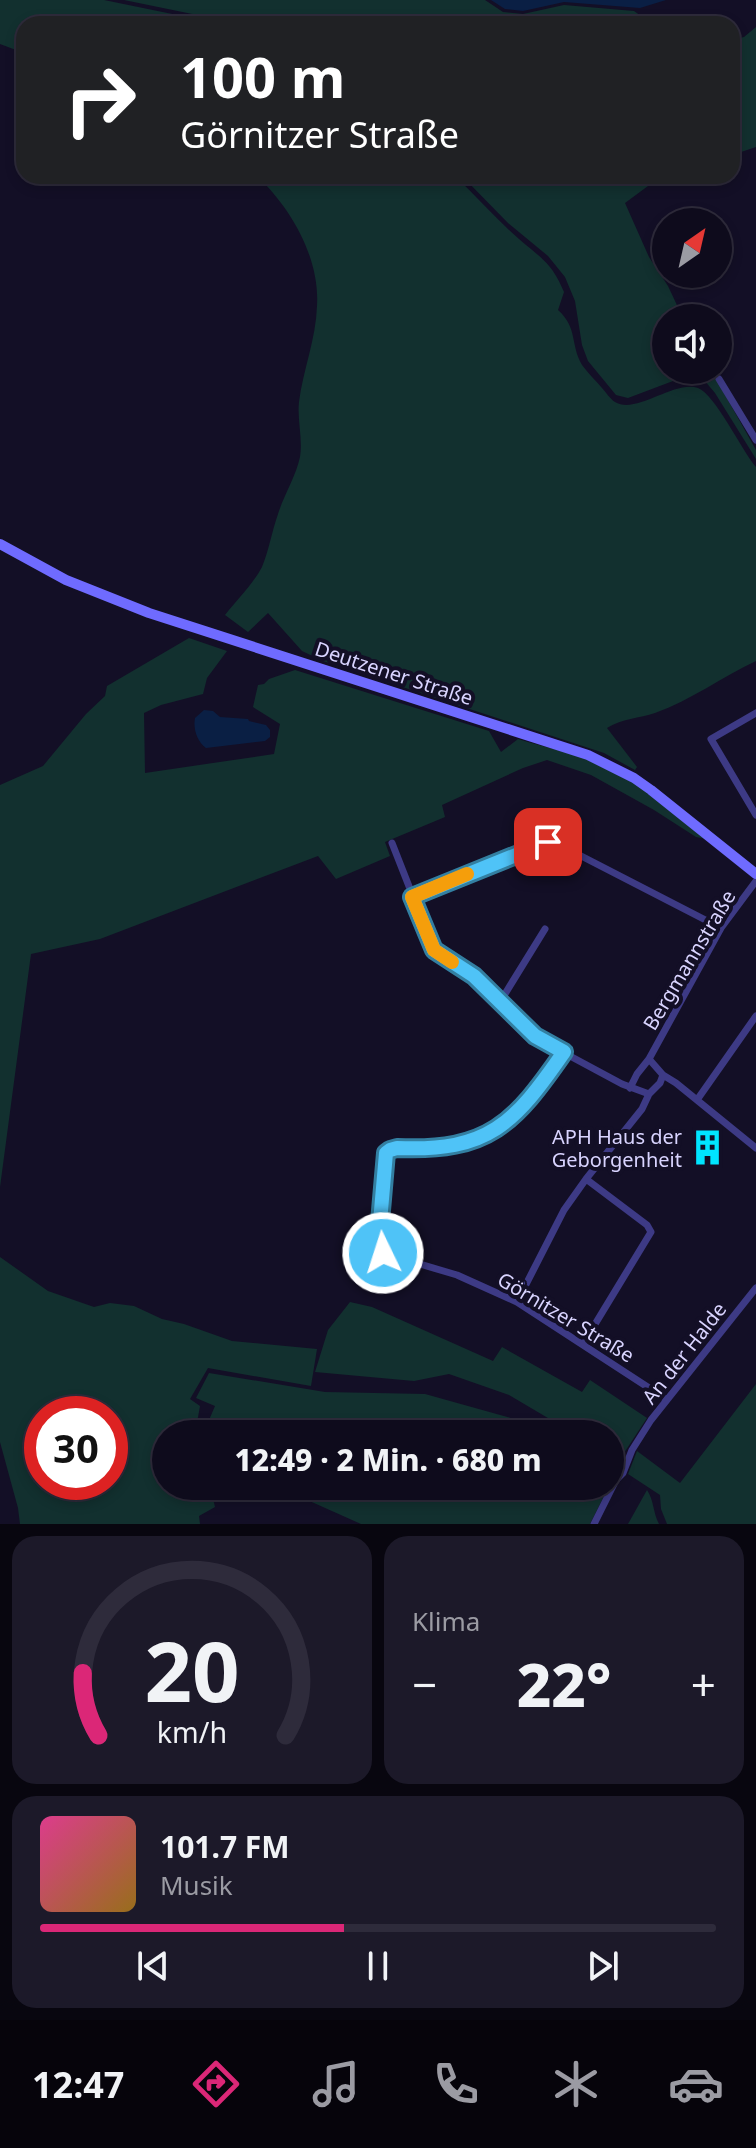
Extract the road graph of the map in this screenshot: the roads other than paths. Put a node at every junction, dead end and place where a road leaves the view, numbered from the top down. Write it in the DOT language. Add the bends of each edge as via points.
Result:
graph roads {
  1 [pos="722,384"];
  2 [pos="756,440"];
  3 [pos="0,544"];
  4 [pos="756,713"];
  5 [pos="756,815"];
  6 [pos="392,843"];
  7 [pos="756,874"];
  8 [pos="756,881"];
  9 [pos="412,897"];
  10 [pos="721,928"];
  11 [pos="545,929"];
  12 [pos="500,1002"];
  13 [pos="756,1016"];
  14 [pos="564,1052"];
  15 [pos="649,1059"];
  16 [pos="663,1075"];
  17 [pos="630,1088"];
  18 [pos="649,1094"];
  19 [pos="697,1100"];
  20 [pos="754,1143"];
  21 [pos="586,1179"];
  22 [pos="756,1288"];
  23 [pos="517,1302"];
  24 [pos="583,1344"];
  25 [pos="666,1399"];
  26 [pos="594,1524"];
  1 -- 2 [label="street"];
  3 -- 7 [label="main road, Deutzener Straße" via="66,580 149,613 588,755 651,790"];
  4 -- 5 [label="street" via="711,739"];
  6 -- 9 [label="street"];
  8 -- 10 [label="street, Bergmannstraße"];
  9 -- 10 [label="street" via="554,842"];
  9 -- 12 [label="street" via="434,950 474,976"];
  10 -- 15 [label="street, Bergmannstraße"];
  11 -- 12 [label="street"];
  12 -- 14 [label="street" via="535,1036"];
  13 -- 19 [label="street"];
  14 -- 17 [label="street"];
  14 -- 23 [label="street, Görnitzer Straße" via="527,1104 496,1130 440,1149 393,1149 384,1159 378,1245 383,1253 457,1275"];
  15 -- 16 [label="street, Bergmannstraße"];
  15 -- 17 [label="street"];
  16 -- 18 [label="street"];
  16 -- 19 [label="street, Bergmannstraße"];
  17 -- 18 [label="street"];
  18 -- 21 [label="street"];
  19 -- 20 [label="street, Bergmannstraße"];
  21 -- 23 [label="street" via="564,1210"];
  21 -- 24 [label="street" via="651,1232"];
  22 -- 25 [label="street, An der Halde"];
  23 -- 24 [label="street, Görnitzer Straße"];
  24 -- 25 [label="street, Görnitzer Straße"];
  25 -- 26 [label="street, An der Halde"];
}
